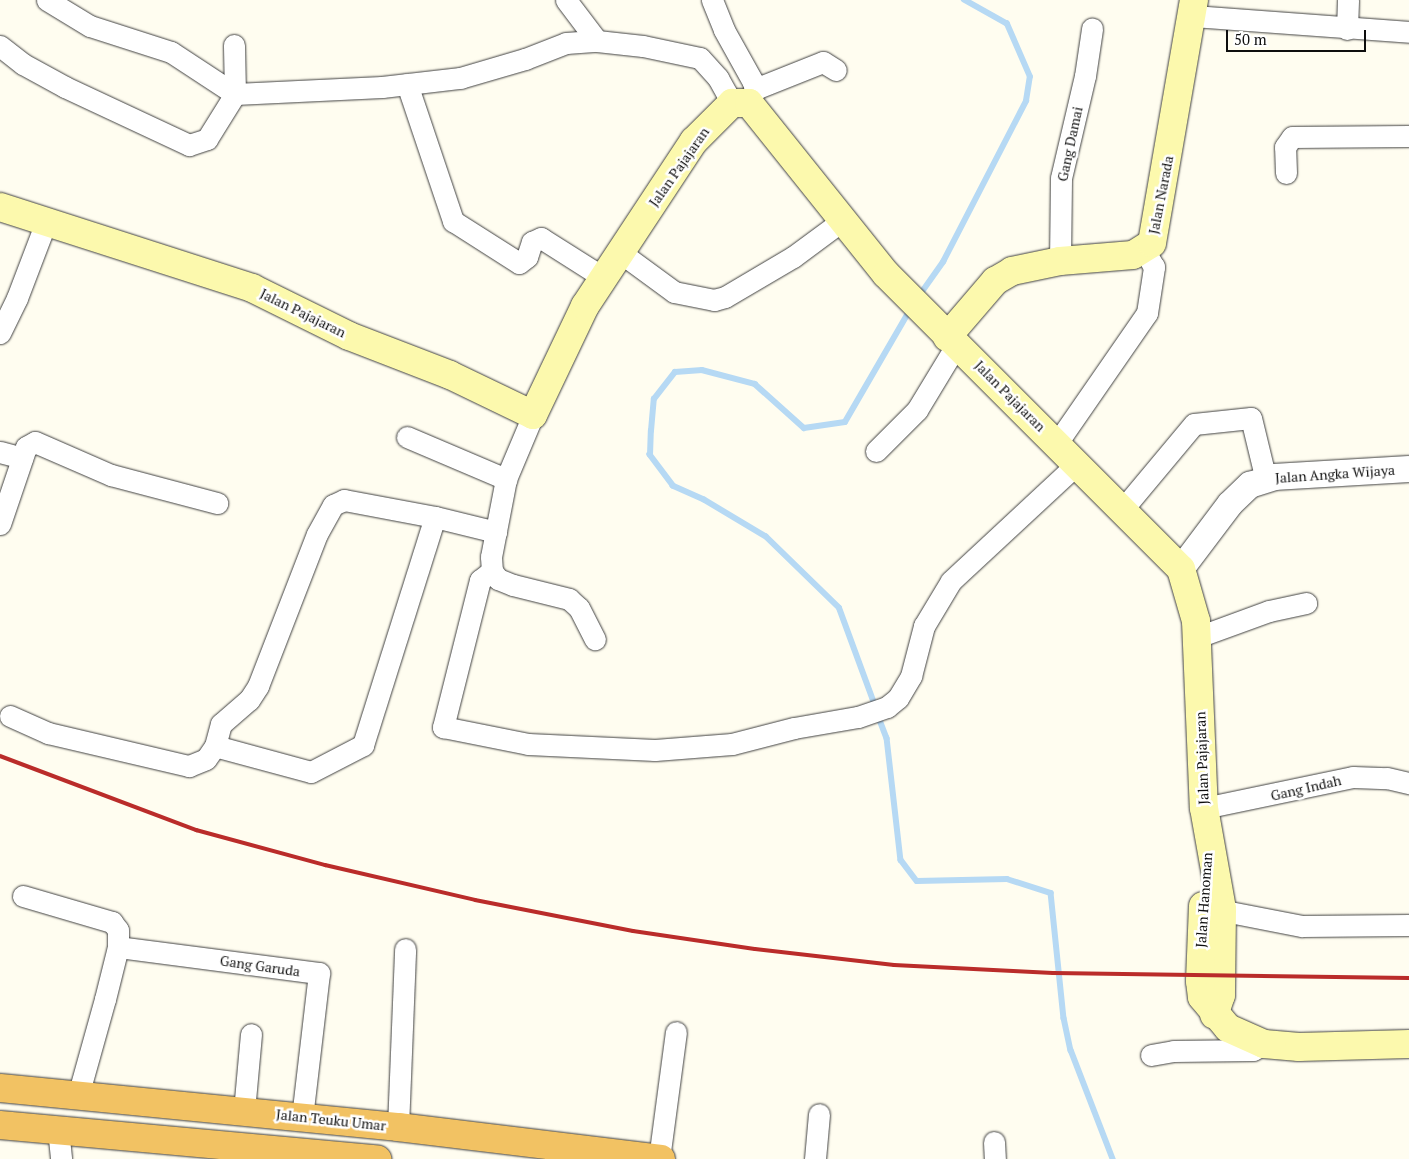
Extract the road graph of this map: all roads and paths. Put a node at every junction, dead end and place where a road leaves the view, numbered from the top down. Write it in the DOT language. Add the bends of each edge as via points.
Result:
graph roads {
  1 [pos="47,0"];
  2 [pos="566,0"];
  3 [pos="1348,0"];
  4 [pos="714,1"];
  5 [pos="1194,8"];
  6 [pos="1092,29"];
  7 [pos="1347,29"];
  8 [pos="1409,32"];
  9 [pos="598,41"];
  10 [pos="234,45"];
  11 [pos="0,46"];
  12 [pos="836,70"];
  13 [pos="407,84"];
  14 [pos="235,94"];
  15 [pos="746,98"];
  16 [pos="1409,136"];
  17 [pos="1286,173"];
  18 [pos="0,208"];
  19 [pos="844,220"];
  20 [pos="46,222"];
  21 [pos="1144,250"];
  22 [pos="621,253"];
  23 [pos="1060,261"];
  24 [pos="604,278"];
  25 [pos="0,333"];
  26 [pos="952,340"];
  27 [pos="533,415"];
  28 [pos="407,436"];
  29 [pos="1057,443"];
  30 [pos="876,451"];
  31 [pos="0,452"];
  32 [pos="22,458"];
  33 [pos="1076,464"];
  34 [pos="1409,469"];
  35 [pos="506,479"];
  36 [pos="1266,480"];
  37 [pos="217,503"];
  38 [pos="1122,510"];
  39 [pos="435,517"];
  40 [pos="0,524"];
  41 [pos="496,532"];
  42 [pos="1181,569"];
  43 [pos="492,571"];
  44 [pos="1306,603"];
  45 [pos="1195,638"];
  46 [pos="595,639"];
  47 [pos="10,716"];
  48 [pos="216,746"];
  49 [pos="1409,784"];
  50 [pos="1204,808"];
  51 [pos="1208,839"];
  52 [pos="22,896"];
  53 [pos="1212,908"];
  54 [pos="1409,926"];
  55 [pos="118,947"];
  56 [pos="405,949"];
  57 [pos="676,1032"];
  58 [pos="251,1034"];
  59 [pos="1264,1044"];
  60 [pos="1409,1044"];
  61 [pos="1151,1055"];
  62 [pos="0,1088"];
  63 [pos="78,1096"];
  64 [pos="244,1112"];
  65 [pos="819,1114"];
  66 [pos="302,1117"];
  67 [pos="0,1125"];
  68 [pos="398,1127"];
  69 [pos="58,1129"];
  70 [pos="284,1154"];
  71 [pos="579,1154"];
  72 [pos="61,1159"];
  73 [pos="377,1159"];
  74 [pos="660,1159"];
  75 [pos="815,1159"];
  1 -- 14 [label="street" via="90,26 172,52"];
  2 -- 9 [label="street"];
  3 -- 7 [label="street"];
  4 -- 15 [label="street"];
  5 -- 7 [label="street"];
  5 -- 21 [label="main road, Jalan Narada" via="1156,230 1152,243"];
  6 -- 23 [label="street, Gang Damai" via="1085,76 1061,178"];
  7 -- 8 [label="street"];
  9 -- 13 [label="street" via="566,43 460,78"];
  9 -- 15 [label="street" via="700,58 718,78"];
  10 -- 14 [label="street"];
  11 -- 14 [label="street" via="23,64 65,87 189,145 207,139"];
  12 -- 15 [label="street" via="823,62"];
  13 -- 14 [label="street"];
  13 -- 24 [label="street" via="453,221 519,263 527,256 532,242 540,238"];
  15 -- 19 [label="main road, Jalan Pajajaran"];
  15 -- 22 [label="main road, Jalan Pajajaran" via="694,141"];
  16 -- 17 [label="street" via="1292,137 1285,147"];
  18 -- 20 [label="main road, Jalan Pajajaran"];
  19 -- 22 [label="street" via="793,257 725,297 714,300 674,292"];
  19 -- 26 [label="main road, Jalan Pajajaran" via="886,274"];
  20 -- 25 [label="street"];
  20 -- 27 [label="main road, Jalan Pajajaran" via="252,288 349,336 450,375"];
  21 -- 23 [label="main road, Jalan Narada" via="1133,255"];
  21 -- 29 [label="street" via="1154,267 1147,313"];
  22 -- 24 [label="main road, Jalan Pajajaran"];
  23 -- 26 [label="main road, Jalan Narada" via="1012,271 995,281"];
  24 -- 27 [label="main road, Jalan Pajajaran" via="585,306"];
  26 -- 29 [label="main road, Jalan Pajajaran"];
  26 -- 30 [label="street" via="917,410"];
  27 -- 35 [label="street"];
  28 -- 35 [label="street"];
  29 -- 33 [label="main road, Jalan Pajajaran"];
  31 -- 32 [label="street"];
  32 -- 37 [label="street" via="26,447 35,442 111,475"];
  32 -- 40 [label="street"];
  33 -- 38 [label="main road, Jalan Pajajaran"];
  33 -- 43 [label="street" via="951,581 924,626 911,676 898,698 887,707 858,717 794,728 732,744 655,750 528,744 443,728 480,580"];
  34 -- 36 [label="street, Jalan Angka Wijaya" via="1350,470"];
  35 -- 41 [label="street"];
  36 -- 38 [label="street" via="1251,418 1194,424"];
  36 -- 42 [label="street, Jalan Angka Wijaya" via="1250,485 1230,504"];
  38 -- 42 [label="main road, Jalan Pajajaran"];
  39 -- 41 [label="street"];
  39 -- 48 [label="street" via="344,500 333,505 317,534 258,686 248,700 221,724"];
  39 -- 48 [label="street" via="363,746 311,772"];
  41 -- 43 [label="street"];
  42 -- 45 [label="main road, Jalan Pajajaran" via="1196,621"];
  43 -- 46 [label="street" via="498,579 513,586 569,599 579,608"];
  44 -- 45 [label="street" via="1269,612"];
  45 -- 50 [label="main road, Jalan Pajajaran"];
  47 -- 48 [label="street" via="48,733 189,766 206,759"];
  49 -- 50 [label="street, Gang Indah" via="1387,778 1353,777"];
  50 -- 51 [label="main road, Jalan Pajajaran"];
  51 -- 53 [label="main road, Jalan Hanoman"];
  52 -- 55 [label="street" via="112,922 118,930"];
  53 -- 54 [label="street" via="1302,926"];
  53 -- 59 [label="main road, Jalan Hanoman" via="1220,995 1214,1015 1242,1037"];
  55 -- 63 [label="street"];
  55 -- 66 [label="street, Gang Garuda" via="319,973"];
  56 -- 68 [label="street"];
  57 -- 74 [label="street"];
  58 -- 64 [label="street"];
  59 -- 60 [label="main road, Jalan Hanoman" via="1299,1047"];
  59 -- 61 [label="street" via="1253,1050 1174,1051"];
  62 -- 63 [label="highway, Jalan Teuku Umar"];
  63 -- 64 [label="highway, Jalan Teuku Umar"];
  64 -- 66 [label="highway, Jalan Teuku Umar"];
  65 -- 75 [label="street"];
  66 -- 68 [label="highway, Jalan Teuku Umar"];
  67 -- 69 [label="highway"];
  68 -- 71 [label="highway, Jalan Teuku Umar"];
  69 -- 70 [label="highway"];
  69 -- 72 [label="street"];
  70 -- 73 [label="highway"];
  71 -- 74 [label="highway, Jalan Teuku Umar"];
}
